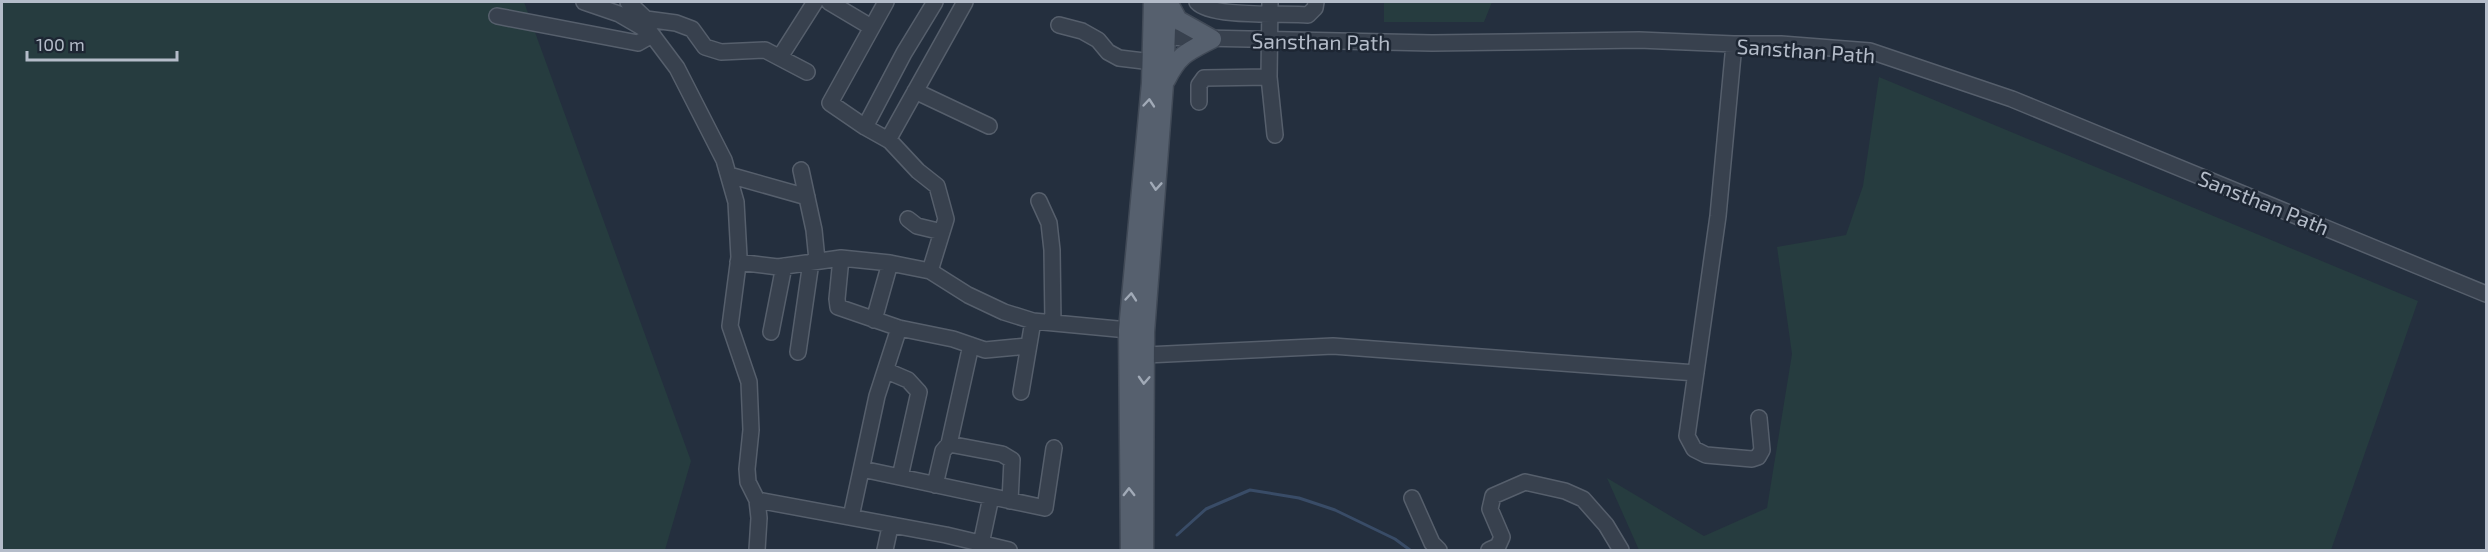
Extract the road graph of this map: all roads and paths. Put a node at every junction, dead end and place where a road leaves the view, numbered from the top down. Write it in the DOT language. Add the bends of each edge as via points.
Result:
graph roads {
  1 [pos="584,2"];
  2 [pos="628,2"];
  3 [pos="815,2"];
  4 [pos="829,2"];
  5 [pos="886,2"];
  6 [pos="935,2"];
  7 [pos="966,2"];
  8 [pos="1157,2"];
  9 [pos="1197,2"];
  10 [pos="1316,2"];
  11 [pos="1270,7"];
  12 [pos="497,16"];
  13 [pos="1059,25"];
  14 [pos="872,27"];
  15 [pos="648,28"];
  16 [pos="1159,38"];
  17 [pos="1212,39"];
  18 [pos="1269,39"];
  19 [pos="1734,44"];
  20 [pos="780,57"];
  21 [pos="1152,62"];
  22 [pos="807,72"];
  23 [pos="1269,77"];
  24 [pos="1164,84"];
  25 [pos="915,91"];
  26 [pos="1199,102"];
  27 [pos="989,126"];
  28 [pos="865,127"];
  29 [pos="1275,135"];
  30 [pos="888,140"];
  31 [pos="801,170"];
  32 [pos="729,176"];
  33 [pos="807,197"];
  34 [pos="1039,201"];
  35 [pos="908,219"];
  36 [pos="942,232"];
  37 [pos="841,258"];
  38 [pos="814,261"];
  39 [pos="738,262"];
  40 [pos="890,263"];
  41 [pos="784,266"];
  42 [pos="930,271"];
  43 [pos="2487,294"];
  44 [pos="874,320"];
  45 [pos="1033,321"];
  46 [pos="1053,323"];
  47 [pos="899,328"];
  48 [pos="1128,330"];
  49 [pos="771,332"];
  50 [pos="971,345"];
  51 [pos="1027,346"];
  52 [pos="798,352"];
  53 [pos="1146,355"];
  54 [pos="887,371"];
  55 [pos="1696,373"];
  56 [pos="1021,392"];
  57 [pos="1759,418"];
  58 [pos="949,444"];
  59 [pos="1054,448"];
  60 [pos="862,469"];
  61 [pos="900,477"];
  62 [pos="935,485"];
  63 [pos="991,497"];
  64 [pos="1412,498"];
  65 [pos="757,500"];
  66 [pos="1010,501"];
  67 [pos="850,517"];
  68 [pos="890,527"];
  69 [pos="981,544"];
  70 [pos="757,550"];
  71 [pos="885,550"];
  72 [pos="1009,550"];
  73 [pos="1130,550"];
  74 [pos="1144,550"];
  75 [pos="1439,550"];
  76 [pos="1489,550"];
  77 [pos="1621,550"];
  1 -- 15 [label="street"];
  2 -- 15 [label="street"];
  3 -- 20 [label="street"];
  4 -- 14 [label="street"];
  5 -- 14 [label="street"];
  6 -- 28 [label="street"];
  7 -- 25 [label="street"];
  8 -- 16 [label="main road"];
  8 -- 17 [label="main road" via="1178,20"];
  9 -- 11 [label="street" via="1220,12"];
  10 -- 11 [label="street" via="1308,15"];
  11 -- 18 [label="street"];
  12 -- 15 [label="street" via="639,43"];
  13 -- 21 [label="street" via="1082,31 1119,58"];
  14 -- 28 [label="street" via="830,103"];
  15 -- 20 [label="street" via="676,23 692,28 705,47 721,52 765,50"];
  15 -- 32 [label="street" via="677,68"];
  16 -- 17 [label="street, Sansthan Path"];
  16 -- 21 [label="main road"];
  16 -- 24 [label="main road"];
  17 -- 18 [label="street, Sansthan Path"];
  17 -- 24 [label="main road" via="1175,62"];
  18 -- 19 [label="street, Sansthan Path"];
  18 -- 23 [label="street"];
  19 -- 43 [label="street, Sansthan Path" via="1870,51 1935,72 2012,99"];
  19 -- 55 [label="street" via="1718,216"];
  20 -- 22 [label="street"];
  48 -- 21 [label="main road, one-way"];
  23 -- 26 [label="street" via="1204,78 1198,85"];
  23 -- 29 [label="street"];
  24 -- 53 [label="main road, one-way"];
  25 -- 27 [label="street"];
  25 -- 30 [label="street"];
  28 -- 30 [label="street"];
  30 -- 36 [label="street" via="937,186 946,219"];
  31 -- 33 [label="street"];
  32 -- 33 [label="street"];
  32 -- 39 [label="street" via="736,202"];
  33 -- 38 [label="street"];
  34 -- 46 [label="street" via="1049,223"];
  35 -- 36 [label="street" via="917,226"];
  36 -- 42 [label="street"];
  37 -- 38 [label="street"];
  37 -- 40 [label="street"];
  37 -- 44 [label="street" via="838,307"];
  38 -- 41 [label="street"];
  38 -- 52 [label="street"];
  39 -- 41 [label="street"];
  39 -- 65 [label="street" via="730,326 748,382 751,429 747,470"];
  40 -- 42 [label="street"];
  40 -- 44 [label="street"];
  41 -- 49 [label="street"];
  42 -- 45 [label="street" via="968,295"];
  44 -- 47 [label="street"];
  45 -- 46 [label="street"];
  45 -- 51 [label="street"];
  46 -- 48 [label="street"];
  47 -- 50 [label="street"];
  47 -- 54 [label="street"];
  73 -- 48 [label="main road, one-way"];
  50 -- 51 [label="street" via="985,350"];
  50 -- 58 [label="street"];
  51 -- 56 [label="street"];
  53 -- 55 [label="street" via="1333,346"];
  53 -- 74 [label="main road, one-way"];
  54 -- 60 [label="street" via="877,396"];
  54 -- 61 [label="street" via="908,380 919,392"];
  55 -- 57 [label="street" via="1687,436 1694,449 1706,455 1752,459 1762,450"];
  58 -- 62 [label="street" via="939,463"];
  58 -- 66 [label="street" via="1002,454 1012,460"];
  59 -- 66 [label="street" via="1045,508"];
  60 -- 61 [label="street"];
  60 -- 67 [label="street"];
  61 -- 62 [label="street"];
  62 -- 63 [label="street"];
  63 -- 66 [label="street"];
  63 -- 69 [label="street"];
  64 -- 75 [label="street"];
  65 -- 67 [label="street"];
  65 -- 70 [label="street"];
  67 -- 68 [label="street"];
  68 -- 69 [label="street"];
  68 -- 71 [label="street"];
  69 -- 72 [label="street"];
  76 -- 77 [label="street" via="1498,546 1502,537 1490,509 1493,496 1525,482 1583,499"];
}
